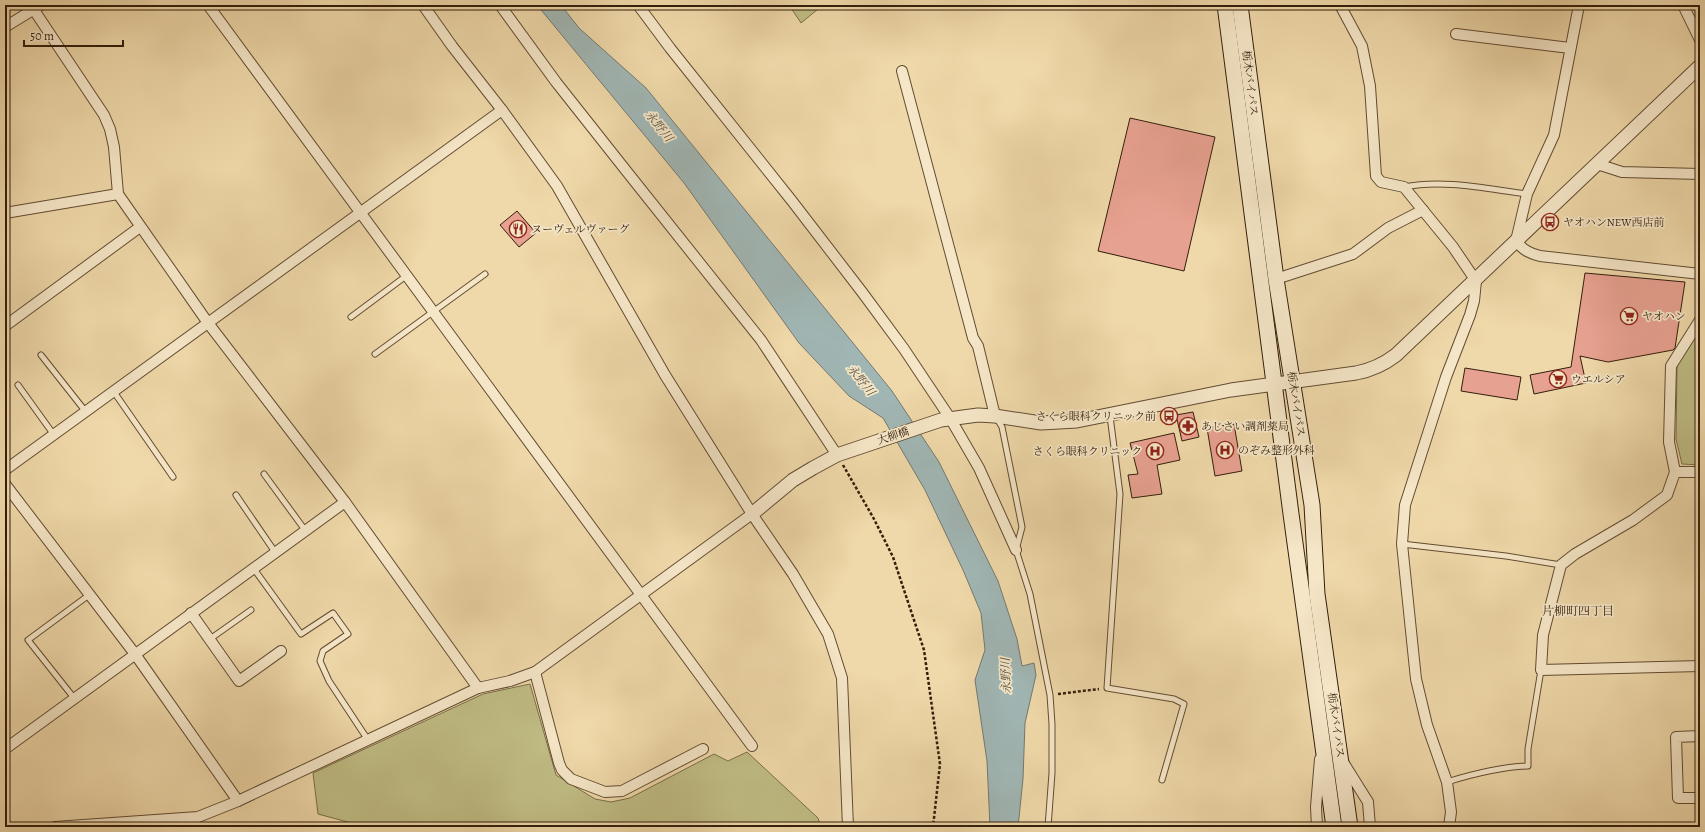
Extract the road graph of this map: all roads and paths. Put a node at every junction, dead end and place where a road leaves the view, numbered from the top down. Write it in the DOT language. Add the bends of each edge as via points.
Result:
graph roads {
  1 [pos="208,5"];
  2 [pos="423,5"];
  3 [pos="500,5"];
  4 [pos="638,5"];
  5 [pos="1225,5"];
  6 [pos="1240,5"];
  7 [pos="1340,5"];
  8 [pos="1579,5"];
  9 [pos="1683,5"];
  10 [pos="38,8"];
  11 [pos="6,26"];
  12 [pos="1456,34"];
  13 [pos="1700,40"];
  14 [pos="1570,48"];
  15 [pos="1699,69"];
  16 [pos="902,71"];
  17 [pos="502,110"];
  18 [pos="1597,164"];
  19 [pos="1700,174"];
  20 [pos="1404,187"];
  21 [pos="118,194"];
  22 [pos="1527,194"];
  23 [pos="1423,210"];
  24 [pos="5,213"];
  25 [pos="359,213"];
  26 [pos="140,226"];
  27 [pos="1516,241"];
  28 [pos="485,274"];
  29 [pos="1700,274"];
  30 [pos="406,276"];
  31 [pos="1276,279"];
  32 [pos="1476,281"];
  33 [pos="432,311"];
  34 [pos="351,317"];
  35 [pos="1700,320"];
  36 [pos="208,323"];
  37 [pos="5,326"];
  38 [pos="375,354"];
  39 [pos="41,355"];
  40 [pos="1293,381"];
  41 [pos="1275,383"];
  42 [pos="18,385"];
  43 [pos="114,392"];
  44 [pos="86,412"];
  45 [pos="1110,415"];
  46 [pos="995,416"];
  47 [pos="945,419"];
  48 [pos="54,435"];
  49 [pos="842,453"];
  50 [pos="5,470"];
  51 [pos="1675,472"];
  52 [pos="1700,472"];
  53 [pos="264,474"];
  54 [pos="173,477"];
  55 [pos="5,484"];
  56 [pos="236,495"];
  57 [pos="344,502"];
  58 [pos="752,514"];
  59 [pos="305,530"];
  60 [pos="1402,544"];
  61 [pos="1016,550"];
  62 [pos="275,552"];
  63 [pos="1561,565"];
  64 [pos="254,569"];
  65 [pos="89,594"];
  66 [pos="643,595"];
  67 [pos="250,610"];
  68 [pos="191,613"];
  69 [pos="210,639"];
  70 [pos="281,651"];
  71 [pos="135,654"];
  72 [pos="1700,666"];
  73 [pos="1541,670"];
  74 [pos="534,672"];
  75 [pos="478,688"];
  76 [pos="1107,688"];
  77 [pos="1050,695"];
  78 [pos="74,698"];
  79 [pos="1322,736"];
  80 [pos="1700,736"];
  81 [pos="368,740"];
  82 [pos="752,746"];
  83 [pos="5,749"];
  84 [pos="703,749"];
  85 [pos="1340,758"];
  86 [pos="1162,780"];
  87 [pos="1447,782"];
  88 [pos="1700,798"];
  89 [pos="238,801"];
  90 [pos="186,822"];
  91 [pos="56,827"];
  92 [pos="848,827"];
  93 [pos="933,827"];
  94 [pos="1048,827"];
  95 [pos="1318,827"];
  96 [pos="1334,827"];
  97 [pos="1350,827"];
  98 [pos="1370,827"];
  99 [pos="1449,827"];
  1 -- 25 [label="street"];
  2 -- 17 [label="street"];
  3 -- 49 [label="street" via="556,82 761,340"];
  4 -- 47 [label="street" via="862,292 904,349"];
  5 -- 41 [label="main road, 栃木バイパス"];
  6 -- 31 [label="main road, 栃木バイパス"];
  7 -- 20 [label="street" via="1362,46 1370,86 1376,176 1381,182"];
  8 -- 14 [label="street"];
  9 -- 13 [label="street"];
  10 -- 11 [label="street"];
  10 -- 21 [label="street" via="104,115 110,129"];
  12 -- 14 [label="street"];
  14 -- 22 [label="street" via="1554,135"];
  15 -- 18 [label="street, 大柳橋"];
  16 -- 46 [label="street"];
  17 -- 25 [label="street"];
  17 -- 58 [label="street" via="557,186 664,375"];
  18 -- 19 [label="street" via="1622,172"];
  18 -- 27 [label="street, 大柳橋"];
  20 -- 22 [label="lane" via="1419,184 1460,185"];
  20 -- 23 [label="street"];
  21 -- 24 [label="street"];
  21 -- 26 [label="street"];
  22 -- 27 [label="street"];
  23 -- 31 [label="street" via="1388,228 1353,254"];
  23 -- 32 [label="street"];
  25 -- 30 [label="street"];
  25 -- 36 [label="street"];
  26 -- 36 [label="street"];
  26 -- 37 [label="street"];
  27 -- 29 [label="street" via="1530,254 1540,256"];
  27 -- 32 [label="street, 大柳橋"];
  28 -- 33 [label="lane"];
  30 -- 33 [label="street"];
  30 -- 34 [label="lane"];
  31 -- 40 [label="main road, 栃木バイパス"];
  32 -- 40 [label="street, 大柳橋" via="1396,356 1384,364 1373,370"];
  32 -- 60 [label="street" via="1470,315 1446,377 1405,505"];
  33 -- 38 [label="lane"];
  33 -- 66 [label="street"];
  35 -- 51 [label="street" via="1671,366 1669,442"];
  36 -- 43 [label="street"];
  36 -- 57 [label="street"];
  39 -- 44 [label="lane"];
  40 -- 41 [label="street, 大柳橋"];
  40 -- 85 [label="main road, 栃木バイパス" via="1312,505 1317,594"];
  41 -- 45 [label="street, 大柳橋"];
  41 -- 79 [label="main road, 栃木バイパス"];
  42 -- 48 [label="lane"];
  43 -- 44 [label="street"];
  43 -- 54 [label="lane"];
  44 -- 48 [label="street"];
  45 -- 46 [label="street, 大柳橋" via="1058,423 1029,422"];
  45 -- 76 [label="lane" via="1120,494"];
  46 -- 47 [label="street, 大柳橋" via="978,415"];
  46 -- 61 [label="lane" via="1002,427 1022,527"];
  47 -- 49 [label="street, 大柳橋"];
  47 -- 61 [label="street" via="979,468"];
  48 -- 50 [label="street"];
  49 -- 58 [label="street, 大柳橋" via="793,480"];
  49 -- 93 [label="path" via="893,557 924,650 940,764"];
  51 -- 52 [label="street"];
  51 -- 63 [label="street" via="1667,495 1633,520"];
  53 -- 59 [label="lane"];
  55 -- 65 [label="street"];
  56 -- 62 [label="lane"];
  57 -- 59 [label="street"];
  57 -- 75 [label="street"];
  58 -- 66 [label="street"];
  58 -- 92 [label="street" via="793,574 828,634 842,678"];
  59 -- 62 [label="street"];
  60 -- 63 [label="lane"];
  60 -- 87 [label="street" via="1416,679 1427,725"];
  61 -- 77 [label="lane" via="1030,594"];
  62 -- 64 [label="street"];
  63 -- 73 [label="street" via="1543,635"];
  64 -- 68 [label="street"];
  64 -- 81 [label="lane" via="301,634 333,613 348,634 323,651 320,661 329,681"];
  65 -- 71 [label="street"];
  65 -- 78 [label="lane" via="28,640"];
  66 -- 74 [label="street"];
  66 -- 82 [label="street"];
  67 -- 69 [label="lane"];
  68 -- 69 [label="street"];
  68 -- 71 [label="street"];
  69 -- 70 [label="street" via="239,681"];
  71 -- 78 [label="street"];
  71 -- 89 [label="street"];
  72 -- 73 [label="street"];
  73 -- 87 [label="lane" via="1528,749 1528,766 1511,766"];
  74 -- 75 [label="street" via="510,681"];
  74 -- 84 [label="street" via="559,763 571,779 605,792 622,792"];
  75 -- 81 [label="street"];
  76 -- 77 [label="path"];
  76 -- 86 [label="lane" via="1174,699 1184,704"];
  77 -- 94 [label="lane" via="1052,773"];
  78 -- 83 [label="street"];
  79 -- 95 [label="street" via="1316,808"];
  79 -- 96 [label="main road, 栃木バイパス"];
  80 -- 88 [label="street" via="1676,737 1678,798"];
  81 -- 89 [label="street"];
  85 -- 97 [label="main road, 栃木バイパス"];
  85 -- 98 [label="street" via="1368,802"];
  87 -- 99 [label="street" via="1451,812"];
  89 -- 90 [label="street"];
  90 -- 91 [label="street"];
}
